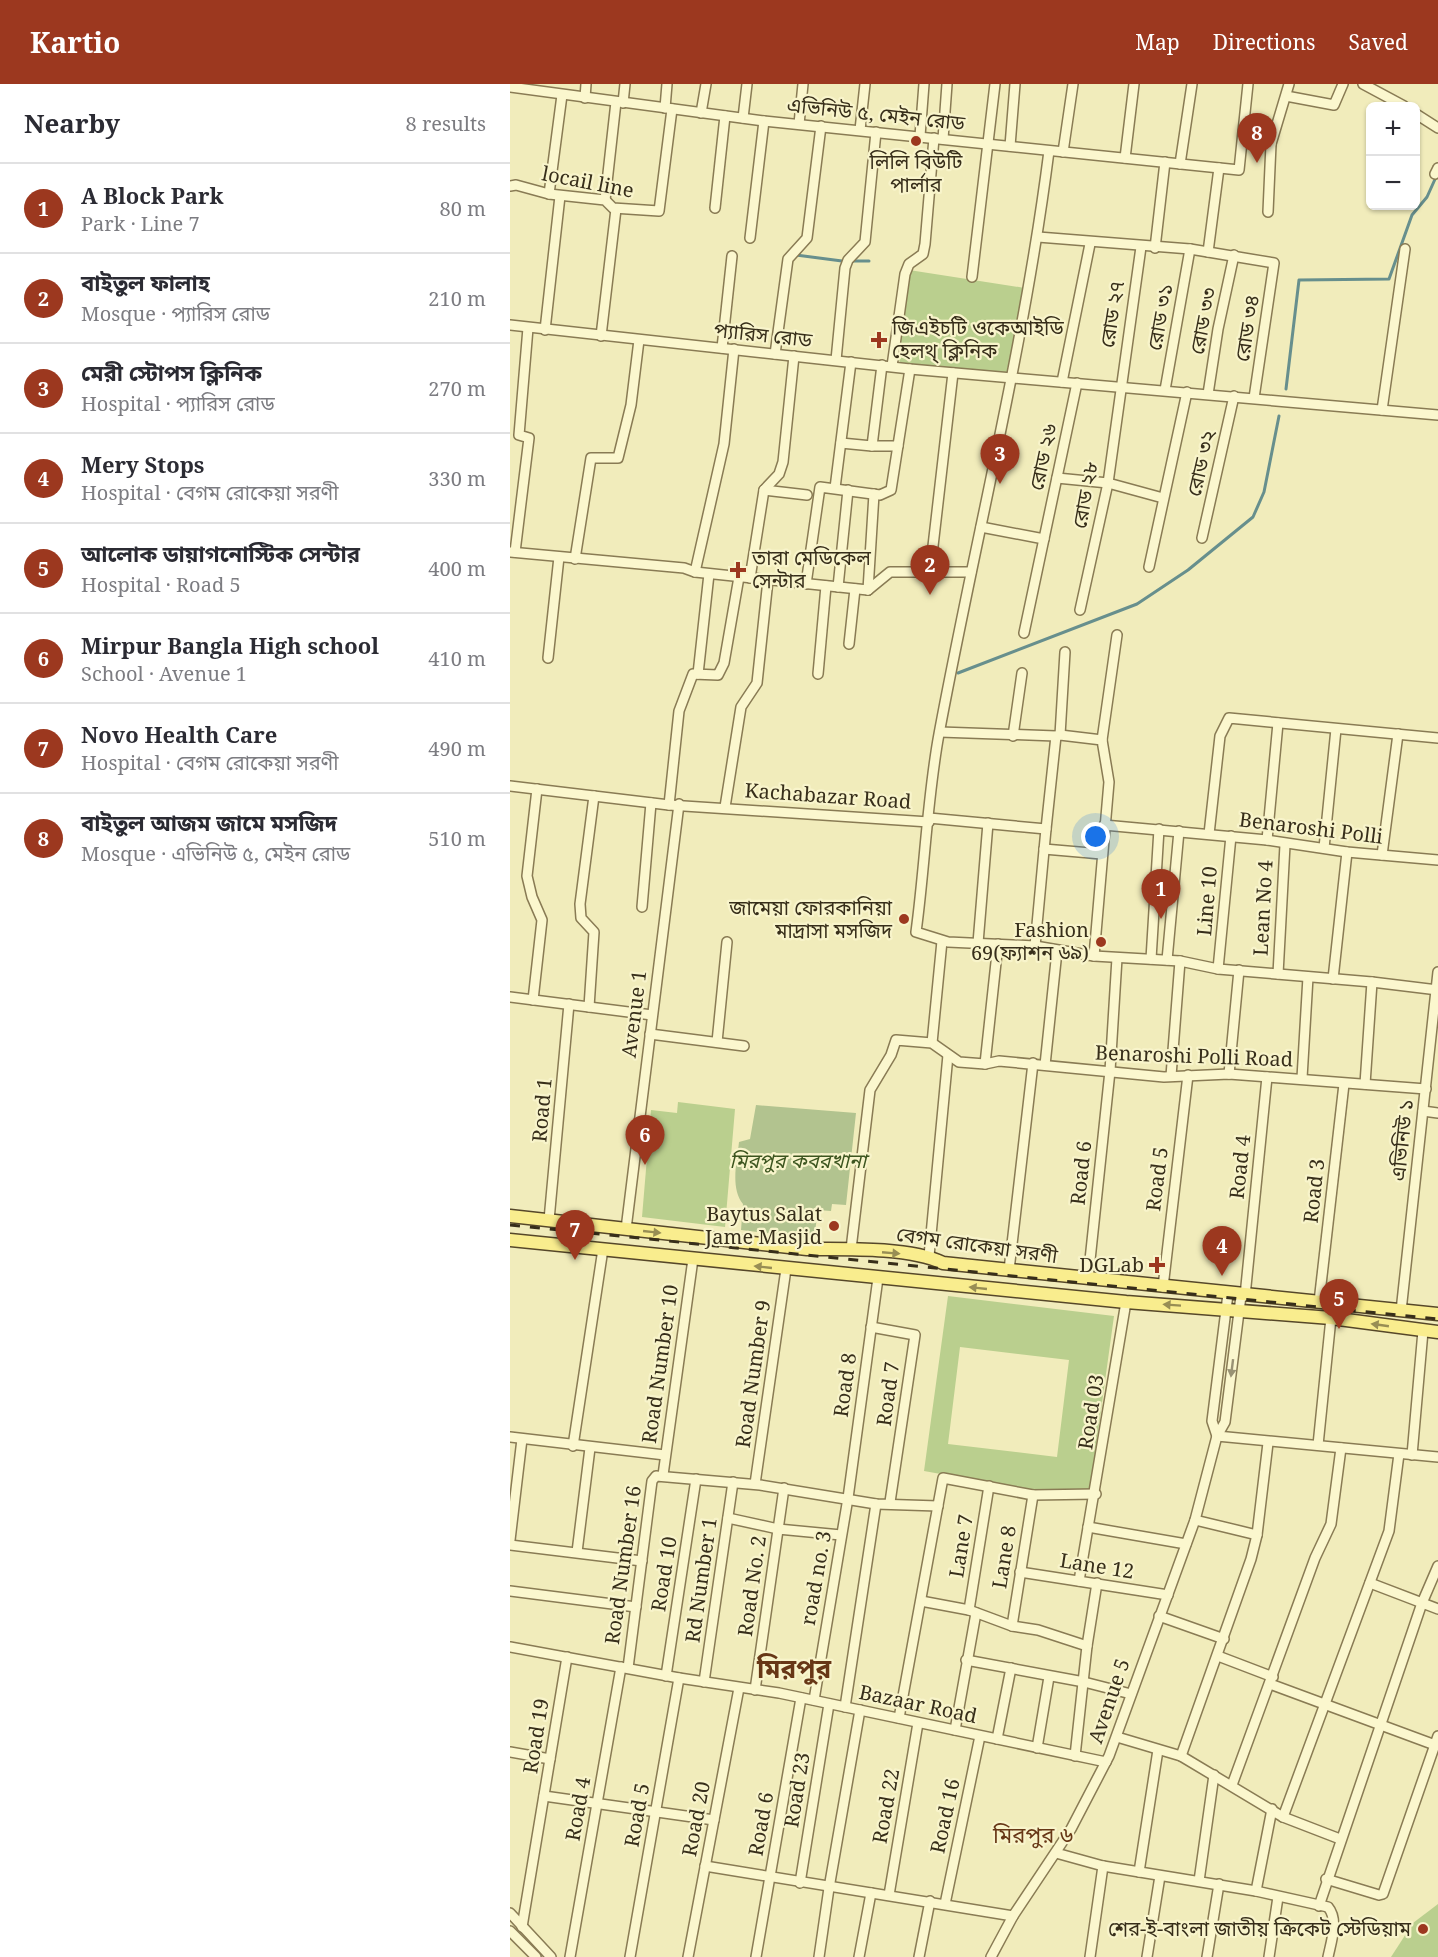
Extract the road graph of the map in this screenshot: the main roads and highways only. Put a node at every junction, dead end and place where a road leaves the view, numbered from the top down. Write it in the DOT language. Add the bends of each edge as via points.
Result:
graph roads {
  1 [pos="510,1216"];
  2 [pos="510,1242"];
  3 [pos="1438,1314"];
  4 [pos="1438,1332"];
  1 -- 3 [label="main road, বেগম রোকেয়া সরণী, one-way" via="807,1249 929,1256 943,1263"];
  4 -- 2 [label="main road, বেগম রোকেয়া সরণী, one-way" via="1331,1318 1231,1312"];
}
